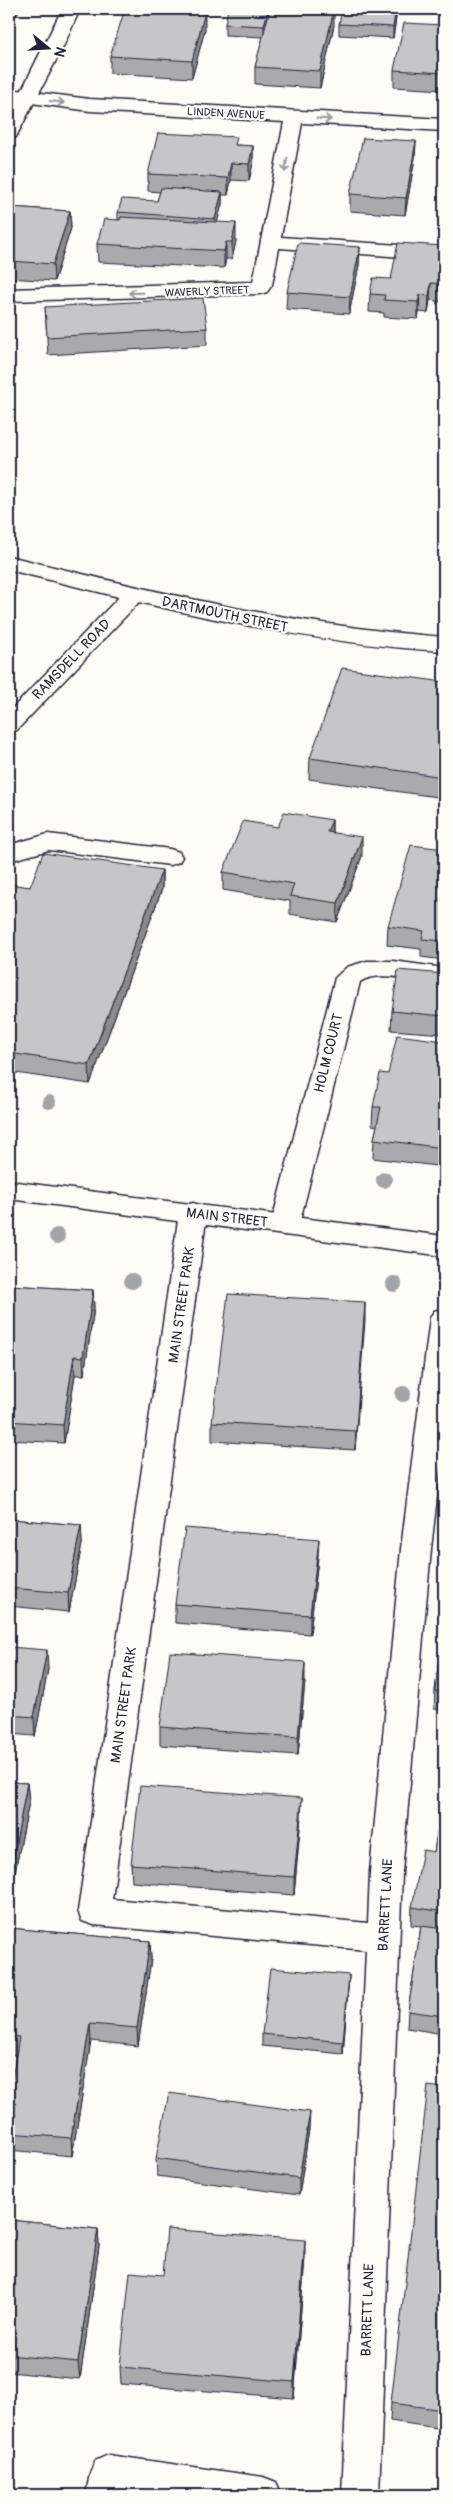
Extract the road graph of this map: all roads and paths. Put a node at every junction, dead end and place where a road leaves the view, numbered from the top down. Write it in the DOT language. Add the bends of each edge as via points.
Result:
graph roads {
  1 [pos="71,9"];
  2 [pos="9,95"];
  3 [pos="28,98"];
  4 [pos="294,117"];
  5 [pos="444,125"];
  6 [pos="9,133"];
  7 [pos="272,242"];
  8 [pos="444,254"];
  9 [pos="9,295"];
  10 [pos="9,563"];
  11 [pos="134,594"];
  12 [pos="444,644"];
  13 [pos="9,725"];
  14 [pos="9,853"];
  15 [pos="170,858"];
  16 [pos="444,976"];
  17 [pos="9,1190"];
  18 [pos="193,1213"];
  19 [pos="285,1224"];
  20 [pos="444,1246"];
  21 [pos="444,1318"];
  22 [pos="383,1938"];
  23 [pos="104,2495"];
  24 [pos="263,2495"];
  25 [pos="361,2495"];
  1 -- 3 [label="street"];
  2 -- 3 [label="street, LINDEN AVENUE"];
  3 -- 4 [label="street, LINDEN AVENUE, one-way" via="90,105"];
  3 -- 6 [label="street"];
  4 -- 5 [label="street, LINDEN AVENUE, one-way"];
  4 -- 7 [label="street, WAVERLY STREET, one-way"];
  7 -- 8 [label="street"];
  7 -- 9 [label="street, WAVERLY STREET, one-way" via="262,285 253,290"];
  10 -- 11 [label="street, DARTMOUTH STREET"];
  11 -- 12 [label="street, DARTMOUTH STREET" via="309,631"];
  11 -- 13 [label="street, RAMSDELL ROAD"];
  14 -- 15 [label="street" via="48,842"];
  16 -- 19 [label="street, HOLM COURT" via="368,969 348,978"];
  17 -- 18 [label="street, MAIN STREET"];
  18 -- 19 [label="street, MAIN STREET"];
  18 -- 22 [label="street, MAIN STREET PARK" via="94,1911"];
  19 -- 20 [label="street, MAIN STREET"];
  21 -- 22 [label="street, BARRETT LANE" via="416,1549 386,1872"];
  22 -- 25 [label="street, BARRETT LANE"];
  23 -- 24 [label="street" via="108,2473"];
}
